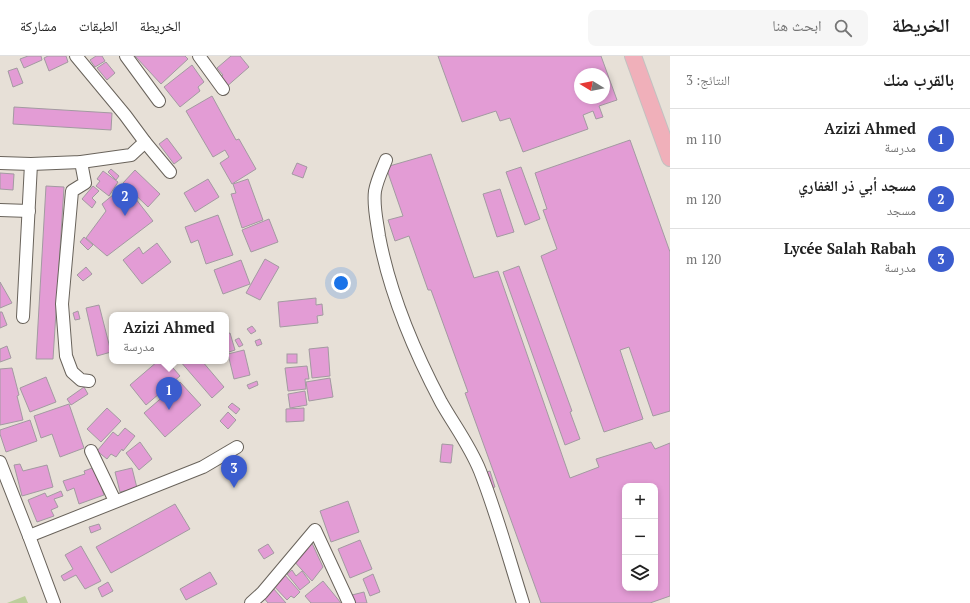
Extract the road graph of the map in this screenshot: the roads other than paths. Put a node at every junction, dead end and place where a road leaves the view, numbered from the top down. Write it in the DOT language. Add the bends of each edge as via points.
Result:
graph roads {
  1 [pos="76,56"];
  2 [pos="126,56"];
  3 [pos="200,56"];
  4 [pos="634,56"];
  5 [pos="644,56"];
  6 [pos="223,89"];
  7 [pos="159,101"];
  8 [pos="670,128"];
  9 [pos="145,142"];
  10 [pos="670,158"];
  11 [pos="386,160"];
  12 [pos="82,162"];
  13 [pos="0,163"];
  14 [pos="31,164"];
  15 [pos="170,172"];
  16 [pos="0,210"];
  17 [pos="29,211"];
  18 [pos="23,317"];
  19 [pos="89,381"];
  20 [pos="237,448"];
  21 [pos="91,451"];
  22 [pos="0,462"];
  23 [pos="115,501"];
  24 [pos="29,536"];
  25 [pos="54,603"];
  26 [pos="251,603"];
  27 [pos="349,603"];
  28 [pos="523,603"];
  1 -- 9 [label="street"];
  2 -- 7 [label="street"];
  3 -- 6 [label="street"];
  4 -- 10 [label="main road"];
  5 -- 8 [label="main road"];
  9 -- 12 [label="street" via="131,155"];
  9 -- 15 [label="street"];
  11 -- 28 [label="street" via="375,192 375,212 384,262 400,315 420,360 479,470"];
  12 -- 14 [label="street"];
  12 -- 19 [label="street" via="85,183 72,191 62,304 66,356 72,372 81,380"];
  13 -- 14 [label="street"];
  14 -- 17 [label="street"];
  16 -- 17 [label="street"];
  17 -- 18 [label="street"];
  20 -- 23 [label="street" via="203,467"];
  21 -- 23 [label="street"];
  22 -- 24 [label="street"];
  23 -- 24 [label="street"];
  24 -- 25 [label="street"];
  26 -- 27 [label="street" via="315,530"];
}
